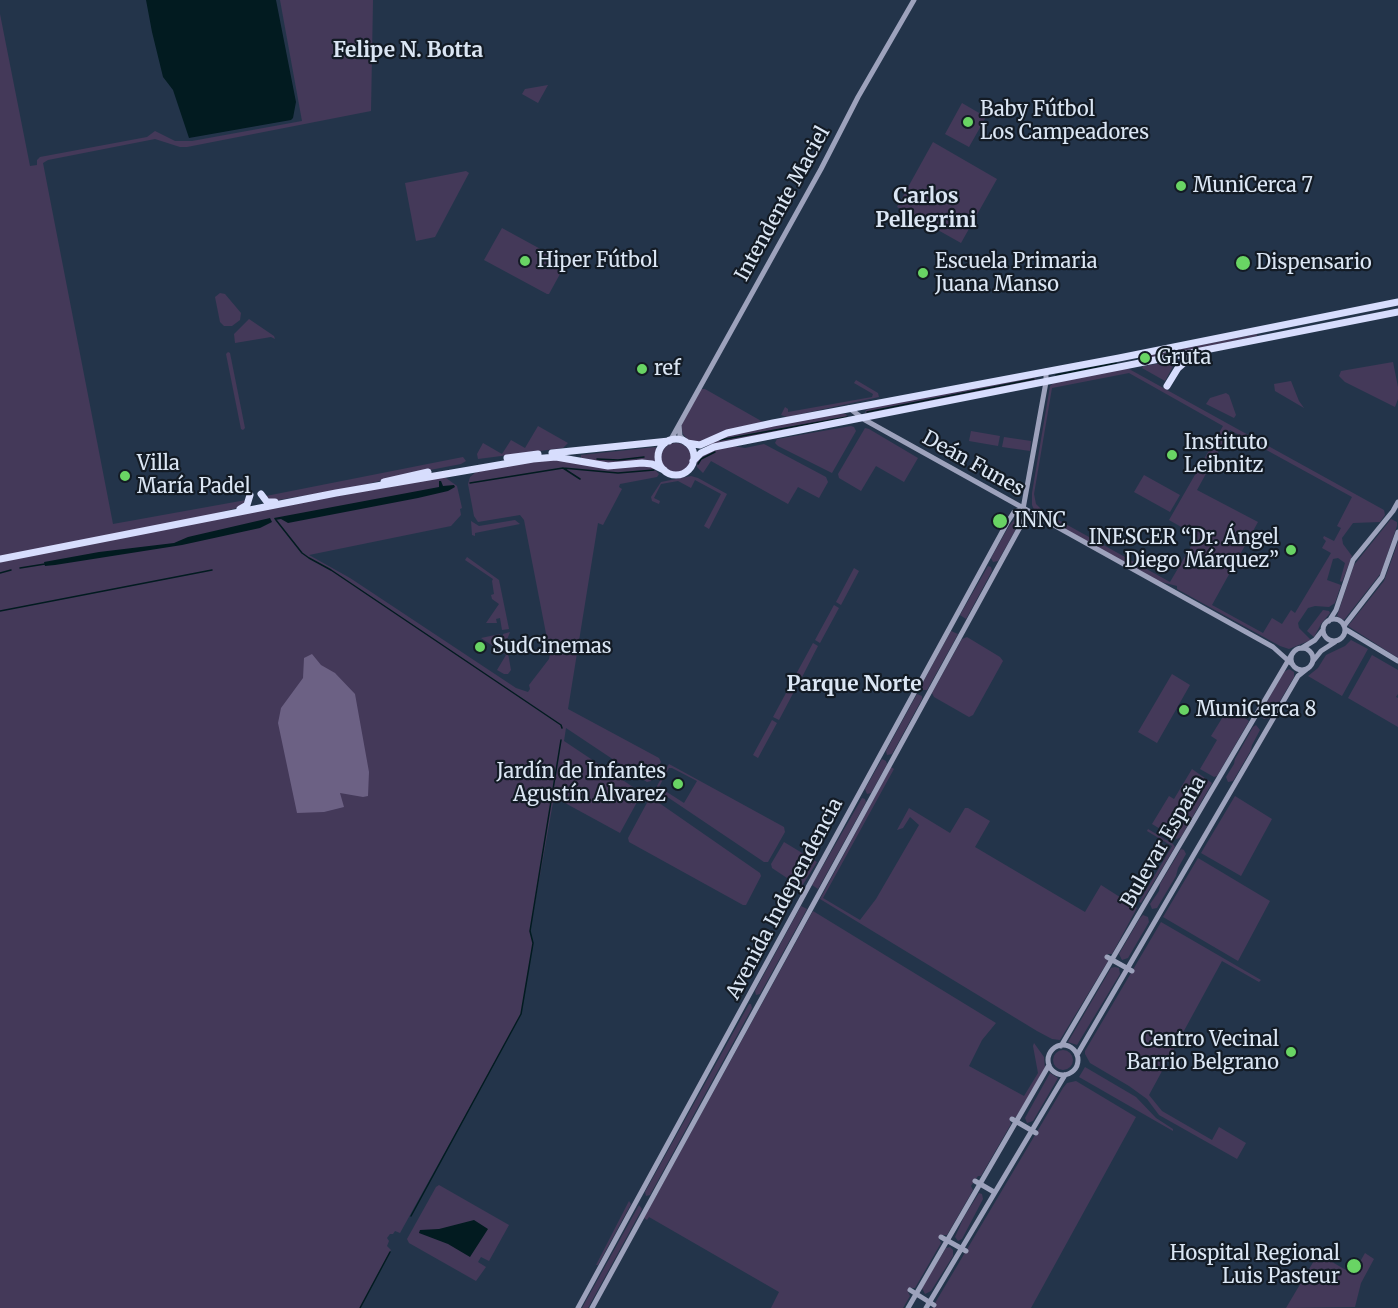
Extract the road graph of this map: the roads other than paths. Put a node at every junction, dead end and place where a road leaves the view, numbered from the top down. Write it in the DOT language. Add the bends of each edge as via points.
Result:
graph roads {
  1 [pos="914,0"];
  2 [pos="1398,302"];
  3 [pos="1398,312"];
  4 [pos="1195,353"];
  5 [pos="1046,371"];
  6 [pos="1046,382"];
  7 [pos="1167,386"];
  8 [pos="849,408"];
  9 [pos="861,418"];
  10 [pos="679,423"];
  11 [pos="669,441"];
  12 [pos="686,443"];
  13 [pos="578,451"];
  14 [pos="578,461"];
  15 [pos="693,461"];
  16 [pos="472,466"];
  17 [pos="664,470"];
  18 [pos="261,494"];
  19 [pos="250,495"];
  20 [pos="1398,502"];
  21 [pos="266,505"];
  22 [pos="247,508"];
  23 [pos="1023,509"];
  24 [pos="1396,513"];
  25 [pos="1398,532"];
  26 [pos="0,559"];
  27 [pos="1329,621"];
  28 [pos="1344,628"];
  29 [pos="1323,629"];
  30 [pos="1342,638"];
  31 [pos="1336,641"];
  32 [pos="1364,642"];
  33 [pos="1273,647"];
  34 [pos="1294,655"];
  35 [pos="1398,661"];
  36 [pos="1310,665"];
  37 [pos="807,889"];
  38 [pos="818,895"];
  39 [pos="802,900"];
  40 [pos="812,906"];
  41 [pos="1110,958"];
  42 [pos="1129,969"];
  43 [pos="1061,1046"];
  44 [pos="1077,1055"];
  45 [pos="1049,1065"];
  46 [pos="1065,1075"];
  47 [pos="1014,1120"];
  48 [pos="1033,1131"];
  49 [pos="978,1183"];
  50 [pos="994,1192"];
  51 [pos="638,1198"];
  52 [pos="649,1204"];
  53 [pos="941,1237"];
  54 [pos="948,1241"];
  55 [pos="964,1250"];
  56 [pos="910,1290"];
  57 [pos="916,1294"];
  58 [pos="930,1305"];
  59 [pos="578,1308"];
  60 [pos="592,1308"];
  61 [pos="908,1308"];
  1 -- 10 [label="main road, Intendente Maciel"];
  2 -- 5 [label="highway"];
  3 -- 4 [label="highway"];
  4 -- 6 [label="highway"];
  4 -- 7 [label="highway" via="1178,368"];
  5 -- 6 [label="main road, Avenida Independencia"];
  5 -- 8 [label="highway"];
  6 -- 9 [label="highway"];
  6 -- 23 [label="main road, Avenida Independencia"];
  8 -- 9 [label="main road, Deán Funes"];
  8 -- 12 [label="highway" via="727,433 700,445"];
  9 -- 15 [label="highway" via="714,447"];
  9 -- 23 [label="main road, Deán Funes"];
  10 -- 11 [label="main road, Intendente Maciel"];
  10 -- 12 [label="main road"];
  11 -- 12 [label="highway"];
  11 -- 13 [label="highway"];
  11 -- 17 [label="highway" via="659,453"];
  12 -- 15 [label="highway" via="693,452"];
  13 -- 14 [label="highway"];
  13 -- 16 [label="highway" via="527,454"];
  14 -- 16 [label="highway" via="545,457"];
  14 -- 17 [label="highway" via="608,466 652,464"];
  15 -- 17 [label="highway" via="682,474"];
  16 -- 21 [label="highway"];
  18 -- 21 [label="highway"];
  19 -- 22 [label="highway"];
  20 -- 24 [label="main road"];
  21 -- 22 [label="highway"];
  22 -- 26 [label="highway"];
  23 -- 33 [label="main road, Deán Funes"];
  23 -- 37 [label="main road, Avenida Independencia" via="1014,512 1007,523"];
  23 -- 38 [label="main road, Avenida Independencia" via="1025,518"];
  24 -- 27 [label="main road" via="1353,560 1335,614"];
  25 -- 28 [label="main road" via="1382,577"];
  27 -- 28 [label="main road" via="1337,620"];
  27 -- 29 [label="main road"];
  28 -- 30 [label="main road"];
  28 -- 32 [label="main road"];
  29 -- 31 [label="main road" via="1326,639"];
  29 -- 34 [label="main road, Bulevar España"];
  30 -- 31 [label="main road"];
  30 -- 32 [label="main road"];
  31 -- 36 [label="main road, Bulevar España"];
  32 -- 35 [label="main road"];
  33 -- 34 [label="main road, Deán Funes"];
  33 -- 34 [label="main road, Deán Funes"];
  34 -- 36 [label="main road" via="1300,670"];
  34 -- 36 [label="main road" via="1310,653"];
  34 -- 41 [label="main road, Bulevar España"];
  36 -- 42 [label="main road, Bulevar España" via="1298,676"];
  37 -- 38 [label="main road"];
  37 -- 39 [label="main road, Avenida Independencia"];
  38 -- 40 [label="main road, Avenida Independencia"];
  39 -- 40 [label="main road"];
  39 -- 51 [label="main road, Avenida Independencia"];
  40 -- 52 [label="main road, Avenida Independencia"];
  41 -- 42 [label="main road"];
  41 -- 43 [label="main road, Bulevar España"];
  42 -- 44 [label="main road, Bulevar España"];
  43 -- 44 [label="main road" via="1069,1047"];
  43 -- 45 [label="main road" via="1050,1053"];
  44 -- 46 [label="main road" via="1075,1068"];
  45 -- 46 [label="main road"];
  45 -- 47 [label="main road"];
  46 -- 48 [label="main road"];
  47 -- 48 [label="main road"];
  47 -- 49 [label="main road"];
  48 -- 50 [label="main road"];
  49 -- 50 [label="main road"];
  49 -- 54 [label="main road"];
  50 -- 55 [label="main road"];
  51 -- 52 [label="main road"];
  51 -- 59 [label="main road, Avenida Independencia"];
  52 -- 60 [label="main road, Avenida Independencia"];
  53 -- 54 [label="main road"];
  54 -- 55 [label="main road"];
  54 -- 57 [label="main road"];
  55 -- 58 [label="main road"];
  56 -- 57 [label="main road"];
  57 -- 58 [label="main road"];
  57 -- 61 [label="main road"];
}
